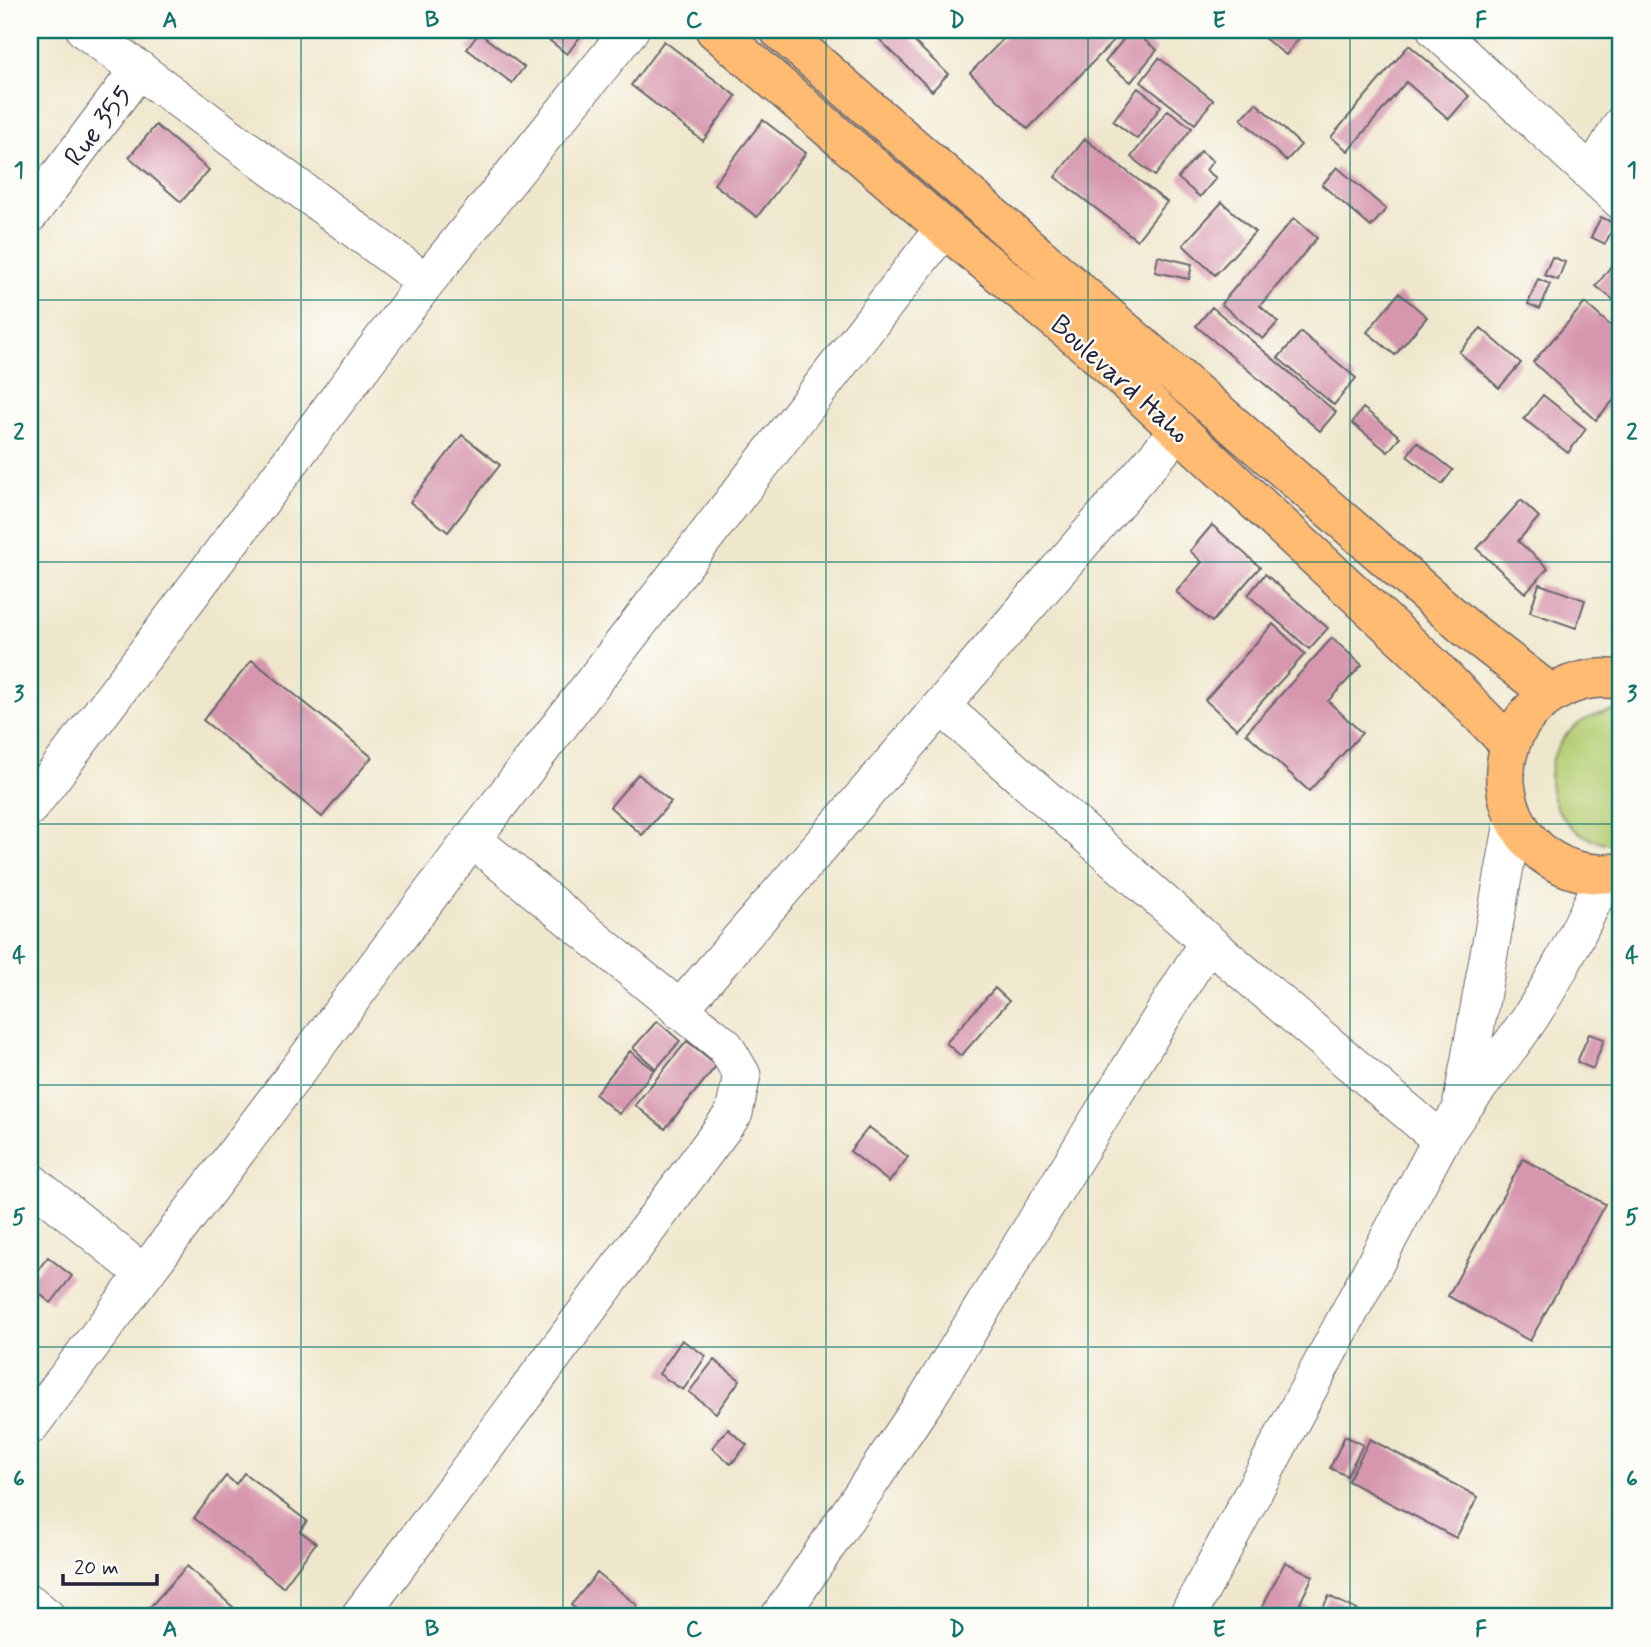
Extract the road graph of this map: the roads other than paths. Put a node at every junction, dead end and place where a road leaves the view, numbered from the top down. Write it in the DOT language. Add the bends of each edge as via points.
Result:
graph roads {
  1 [pos="85,30"];
  2 [pos="629,30"];
  3 [pos="715,30"];
  4 [pos="779,30"];
  5 [pos="1436,30"];
  6 [pos="139,69"];
  7 [pos="1621,125"];
  8 [pos="1592,173"];
  9 [pos="1621,201"];
  10 [pos="30,214"];
  11 [pos="944,228"];
  12 [pos="426,282"];
  13 [pos="1179,430"];
  14 [pos="1620,678"];
  15 [pos="1551,694"];
  16 [pos="941,706"];
  17 [pos="1510,745"];
  18 [pos="30,807"];
  19 [pos="1514,817"];
  20 [pos="472,839"];
  21 [pos="1614,873"];
  22 [pos="1208,942"];
  23 [pos="679,1010"];
  24 [pos="1461,1107"];
  25 [pos="1441,1140"];
  26 [pos="30,1181"];
  27 [pos="144,1274"];
  28 [pos="30,1426"];
  29 [pos="30,1603"];
  30 [pos="47,1617"];
  31 [pos="359,1617"];
  32 [pos="779,1617"];
  33 [pos="1187,1617"];
  1 -- 6 [label="street"];
  2 -- 12 [label="street"];
  3 -- 11 [label="main road, Boulevard Haho"];
  4 -- 15 [label="main road, Boulevard Haho" via="1465,627"];
  5 -- 8 [label="street"];
  6 -- 10 [label="street, Rue 355"];
  6 -- 12 [label="street"];
  7 -- 8 [label="street"];
  8 -- 9 [label="street"];
  11 -- 13 [label="main road, Boulevard Haho" via="1091,349"];
  11 -- 20 [label="street"];
  12 -- 18 [label="street"];
  13 -- 16 [label="street"];
  13 -- 17 [label="main road, Boulevard Haho" via="1433,666"];
  14 -- 15 [label="main road" via="1586,680"];
  15 -- 17 [label="main road" via="1525,717"];
  16 -- 22 [label="street"];
  16 -- 23 [label="street"];
  17 -- 19 [label="main road" via="1506,793"];
  19 -- 21 [label="main road" via="1536,848 1551,860 1568,868"];
  19 -- 24 [label="street"];
  20 -- 23 [label="street"];
  20 -- 27 [label="street"];
  21 -- 24 [label="street" via="1521,1031"];
  22 -- 25 [label="street"];
  22 -- 32 [label="street" via="927,1398"];
  23 -- 31 [label="street" via="725,1046 742,1074 734,1114"];
  24 -- 25 [label="street"];
  25 -- 33 [label="street"];
  26 -- 27 [label="street"];
  27 -- 28 [label="street"];
  29 -- 30 [label="street"];
}
